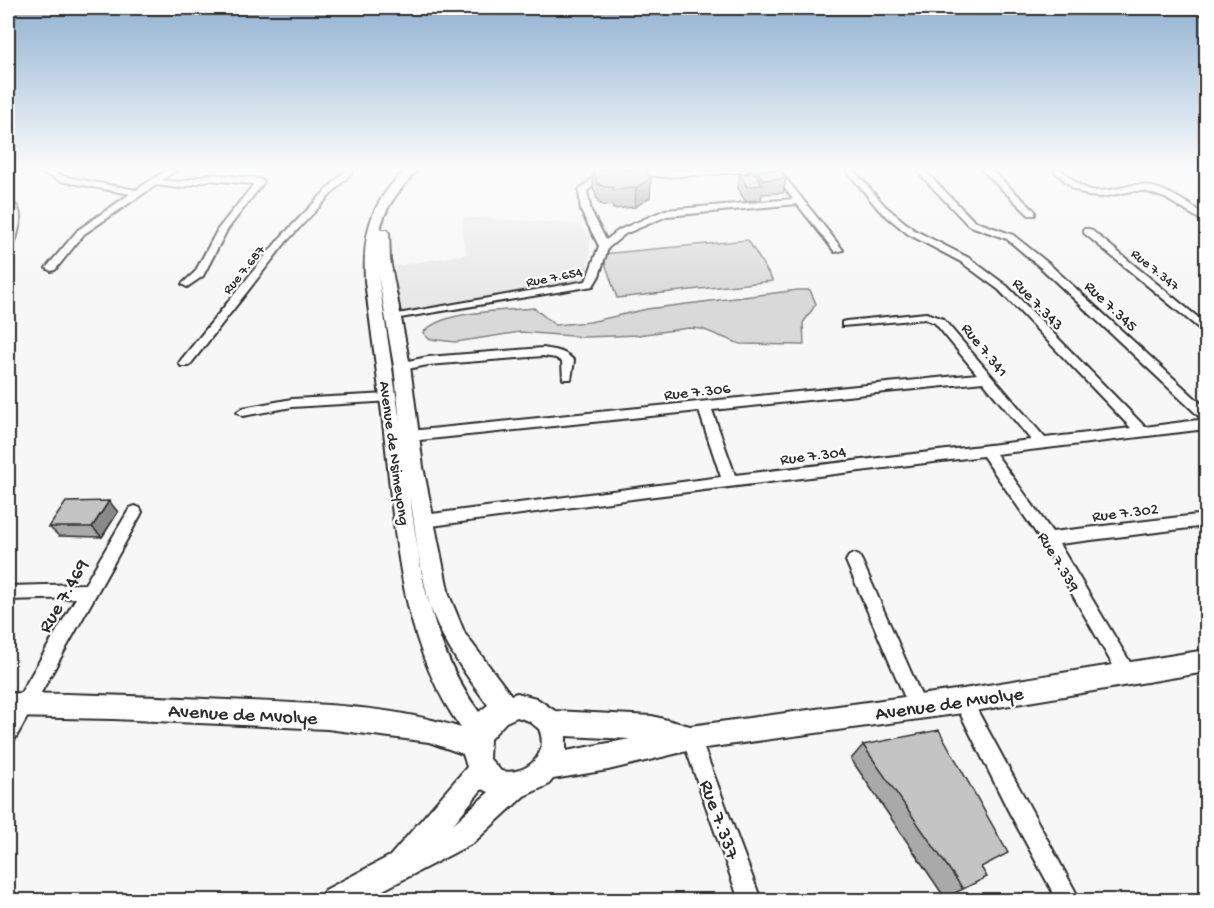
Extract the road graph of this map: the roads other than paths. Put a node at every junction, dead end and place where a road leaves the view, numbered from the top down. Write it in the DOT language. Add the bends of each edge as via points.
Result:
graph roads {
  1 [pos="16,212"];
  2 [pos="109,212"];
  3 [pos="236,212"];
  4 [pos="309,212"];
  5 [pos="378,212"];
  6 [pos="390,212"];
  7 [pos="587,212"];
  8 [pos="672,212"];
  9 [pos="808,212"];
  10 [pos="887,212"];
  11 [pos="961,212"];
  12 [pos="1087,231"];
  13 [pos="9,236"];
  14 [pos="604,246"];
  15 [pos="8,250"];
  16 [pos="838,250"];
  17 [pos="51,268"];
  18 [pos="187,284"];
  19 [pos="392,318"];
  20 [pos="846,324"];
  21 [pos="1206,329"];
  22 [pos="185,363"];
  23 [pos="402,366"];
  24 [pos="567,376"];
  25 [pos="988,377"];
  26 [pos="388,398"];
  27 [pos="704,406"];
  28 [pos="243,412"];
  29 [pos="1206,415"];
  30 [pos="1206,424"];
  31 [pos="1141,431"];
  32 [pos="410,436"];
  33 [pos="1042,444"];
  34 [pos="987,451"];
  35 [pos="730,482"];
  36 [pos="135,512"];
  37 [pos="1206,520"];
  38 [pos="424,521"];
  39 [pos="1048,539"];
  40 [pos="854,561"];
  41 [pos="89,591"];
  42 [pos="8,593"];
  43 [pos="1206,661"];
  44 [pos="1128,675"];
  45 [pos="963,701"];
  46 [pos="15,705"];
  47 [pos="506,707"];
  48 [pos="918,708"];
  49 [pos="551,723"];
  50 [pos="8,732"];
  51 [pos="691,738"];
  52 [pos="479,750"];
  53 [pos="547,767"];
  54 [pos="516,786"];
  55 [pos="398,867"];
  56 [pos="335,900"];
  57 [pos="750,900"];
  58 [pos="1069,900"];
  1 -- 13 [label="street"];
  2 -- 17 [label="street" via="81,232"];
  3 -- 18 [label="street" via="199,274"];
  4 -- 22 [label="street, Rue 7.687"];
  5 -- 26 [label="main road, Avenue de Nsimeyong" via="369,251"];
  6 -- 19 [label="main road, Avenue de Nsimeyong" via="381,249"];
  7 -- 14 [label="street"];
  8 -- 14 [label="street" via="646,219"];
  9 -- 16 [label="street"];
  10 -- 31 [label="street, Rue 7.343" via="911,232 996,283"];
  11 -- 29 [label="street, Rue 7.345" via="971,223 1011,237"];
  12 -- 21 [label="street, Rue 7.347"];
  13 -- 15 [label="street"];
  14 -- 19 [label="street, Rue 7.654" via="590,284"];
  19 -- 23 [label="main road, Avenue de Nsimeyong"];
  20 -- 25 [label="street, Rue 7.341" via="926,316 939,321"];
  23 -- 24 [label="street" via="551,352 568,360"];
  23 -- 32 [label="main road, Avenue de Nsimeyong"];
  25 -- 27 [label="street, Rue 7.306"];
  25 -- 33 [label="street, Rue 7.341"];
  26 -- 28 [label="street" via="292,403"];
  26 -- 52 [label="main road, Avenue de Nsimeyong" via="426,634 450,695 465,717"];
  27 -- 32 [label="street, Rue 7.306"];
  27 -- 35 [label="street"];
  30 -- 31 [label="street, Rue 7.304"];
  31 -- 33 [label="street, Rue 7.304"];
  32 -- 38 [label="main road, Avenue de Nsimeyong"];
  33 -- 34 [label="street, Rue 7.304"];
  34 -- 35 [label="street, Rue 7.304"];
  34 -- 39 [label="street, Rue 7.339"];
  35 -- 38 [label="street, Rue 7.304"];
  36 -- 41 [label="street, Rue 7.469"];
  37 -- 39 [label="street, Rue 7.302"];
  38 -- 47 [label="main road, Avenue de Nsimeyong" via="440,602 455,640"];
  39 -- 44 [label="street, Rue 7.339"];
  40 -- 48 [label="street"];
  41 -- 42 [label="street"];
  41 -- 46 [label="street, Rue 7.469"];
  43 -- 44 [label="main road, Avenue de Mvolye"];
  44 -- 45 [label="main road, Avenue de Mvolye"];
  45 -- 48 [label="main road, Avenue de Mvolye"];
  45 -- 58 [label="street"];
  46 -- 50 [label="street, Rue 7.469"];
  46 -- 52 [label="main road, Avenue de Mvolye" via="327,717 429,730"];
  47 -- 49 [label="main road" via="529,706"];
  47 -- 52 [label="main road" via="485,722"];
  48 -- 51 [label="main road, Avenue de Mvolye"];
  49 -- 51 [label="main road, Avenue de Mvolye" via="652,728"];
  49 -- 53 [label="main road" via="554,755"];
  51 -- 53 [label="main road, Avenue de Mvolye"];
  51 -- 57 [label="street, Rue 7.337"];
  52 -- 54 [label="main road" via="490,779"];
  52 -- 55 [label="main road"];
  53 -- 54 [label="main road" via="538,777"];
  54 -- 55 [label="main road" via="463,833"];
  55 -- 56 [label="main road"];
}
